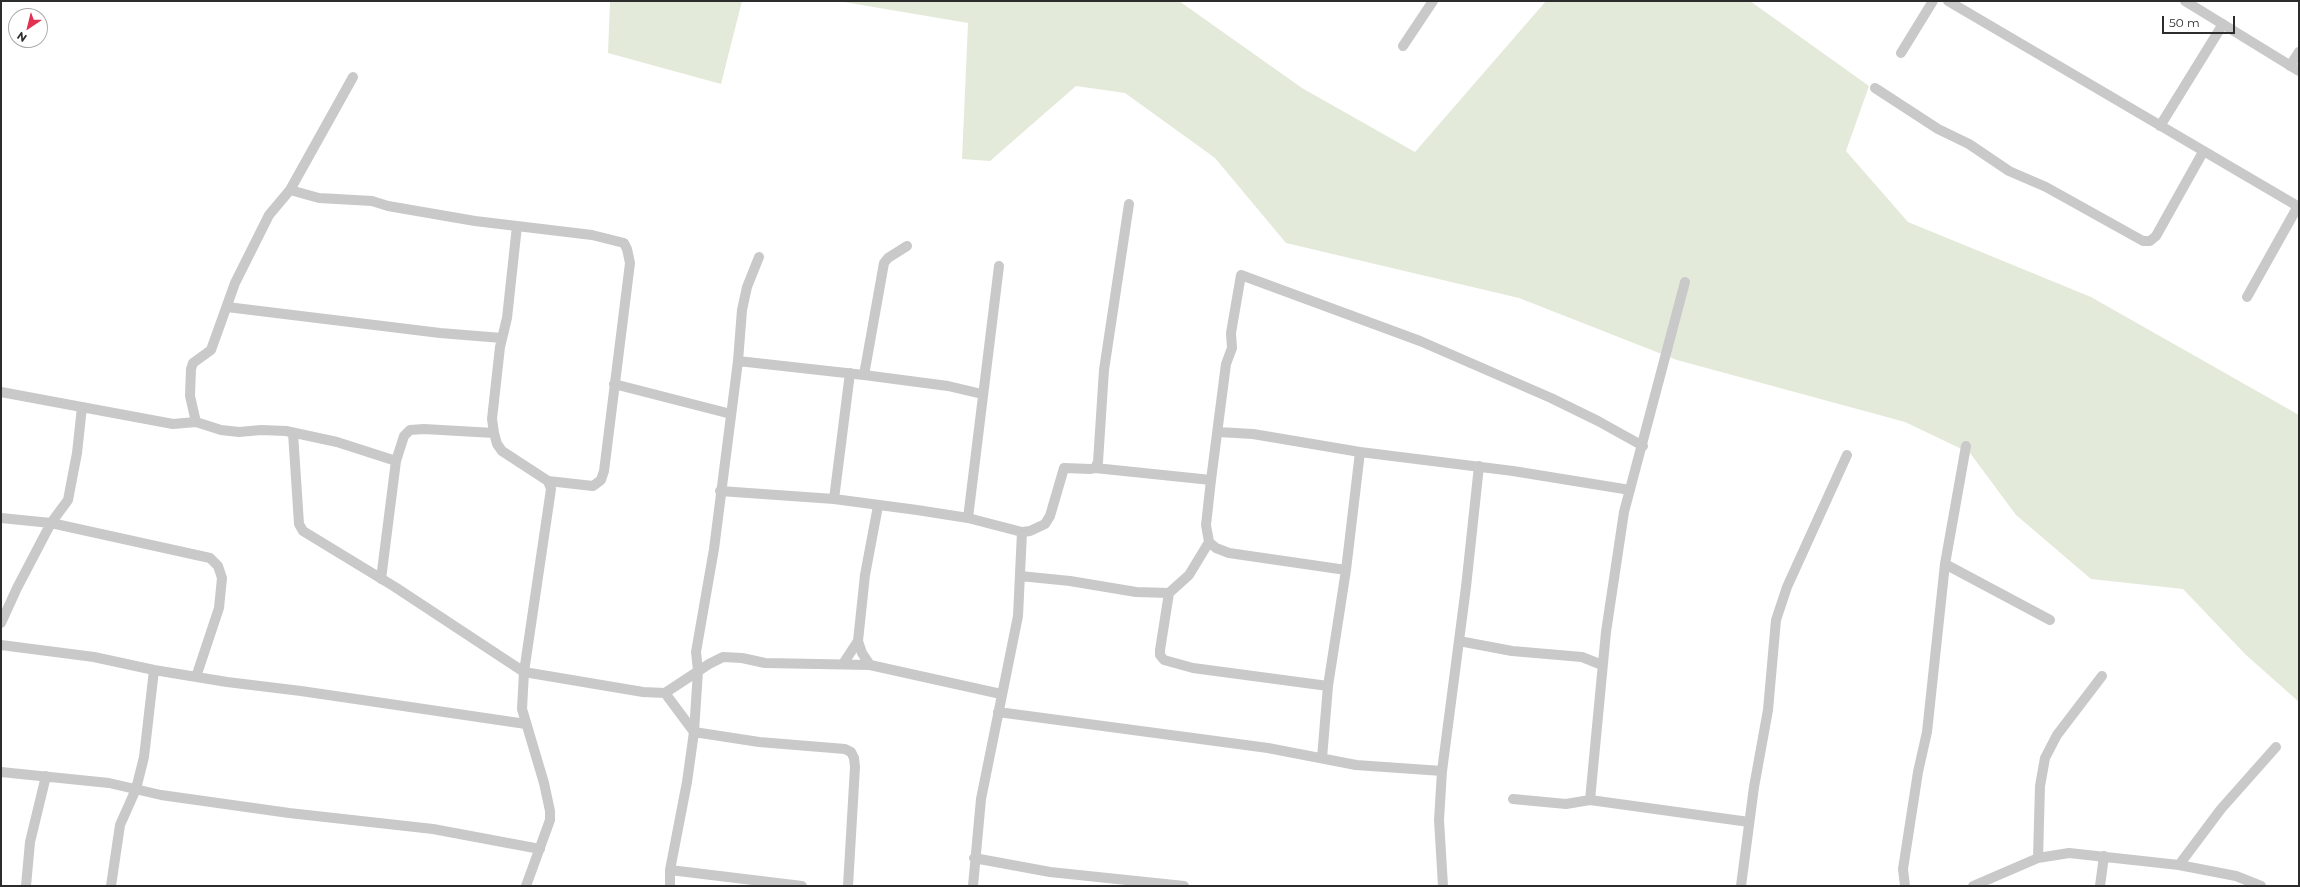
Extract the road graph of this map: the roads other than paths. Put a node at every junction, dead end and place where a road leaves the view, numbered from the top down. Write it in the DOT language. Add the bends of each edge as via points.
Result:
graph roads {
  1 [pos="1433,1"];
  2 [pos="1933,1"];
  3 [pos="1948,1"];
  4 [pos="2185,1"];
  5 [pos="2223,24"];
  6 [pos="1402,46"];
  7 [pos="2299,52"];
  8 [pos="1901,54"];
  9 [pos="2295,68"];
  10 [pos="353,77"];
  11 [pos="1875,88"];
  12 [pos="2160,126"];
  13 [pos="2203,152"];
  14 [pos="290,190"];
  15 [pos="1129,204"];
  16 [pos="2298,207"];
  17 [pos="517,226"];
  18 [pos="908,246"];
  19 [pos="759,257"];
  20 [pos="999,266"];
  21 [pos="1686,282"];
  22 [pos="2247,298"];
  23 [pos="227,307"];
  24 [pos="502,338"];
  25 [pos="738,362"];
  26 [pos="850,373"];
  27 [pos="864,375"];
  28 [pos="614,384"];
  29 [pos="1,392"];
  30 [pos="982,394"];
  31 [pos="82,407"];
  32 [pos="731,414"];
  33 [pos="196,422"];
  34 [pos="1218,432"];
  35 [pos="293,433"];
  36 [pos="494,433"];
  37 [pos="1643,446"];
  38 [pos="1966,446"];
  39 [pos="1360,452"];
  40 [pos="1846,455"];
  41 [pos="396,461"];
  42 [pos="1479,466"];
  43 [pos="1095,468"];
  44 [pos="1211,480"];
  45 [pos="548,481"];
  46 [pos="1630,490"];
  47 [pos="720,491"];
  48 [pos="834,499"];
  49 [pos="878,506"];
  50 [pos="1,518"];
  51 [pos="968,518"];
  52 [pos="52,523"];
  53 [pos="1022,532"];
  54 [pos="1209,542"];
  55 [pos="1945,564"];
  56 [pos="1346,570"];
  57 [pos="1020,576"];
  58 [pos="381,579"];
  59 [pos="1168,593"];
  60 [pos="2050,620"];
  61 [pos="1,624"];
  62 [pos="858,641"];
  63 [pos="1459,641"];
  64 [pos="1,645"];
  65 [pos="843,664"];
  66 [pos="870,665"];
  67 [pos="1602,665"];
  68 [pos="154,670"];
  69 [pos="698,670"];
  70 [pos="524,672"];
  71 [pos="2102,676"];
  72 [pos="196,677"];
  73 [pos="1328,686"];
  74 [pos="665,693"];
  75 [pos="1001,694"];
  76 [pos="998,712"];
  77 [pos="526,724"];
  78 [pos="694,732"];
  79 [pos="2276,747"];
  80 [pos="1322,758"];
  81 [pos="1442,771"];
  82 [pos="1,772"];
  83 [pos="46,776"];
  84 [pos="136,789"];
  85 [pos="1513,799"];
  86 [pos="1590,800"];
  87 [pos="1749,822"];
  88 [pos="540,849"];
  89 [pos="2104,856"];
  90 [pos="974,858"];
  91 [pos="2038,858"];
  92 [pos="2179,866"];
  93 [pos="670,870"];
  94 [pos="2236,881"];
  95 [pos="26,886"];
  96 [pos="110,886"];
  97 [pos="526,886"];
  98 [pos="670,886"];
  99 [pos="802,886"];
  100 [pos="848,886"];
  101 [pos="973,886"];
  102 [pos="1184,886"];
  103 [pos="1443,886"];
  104 [pos="1741,886"];
  105 [pos="1905,886"];
  106 [pos="1973,886"];
  107 [pos="2100,886"];
  108 [pos="2261,886"];
  1 -- 6 [label="street"];
  2 -- 8 [label="street"];
  3 -- 12 [label="street"];
  4 -- 5 [label="street"];
  5 -- 9 [label="street"];
  5 -- 12 [label="street"];
  7 -- 9 [label="street"];
  10 -- 14 [label="street"];
  11 -- 13 [label="street" via="1938,129 1969,144 2008,171 2046,187 2143,241 2150,241 2156,236"];
  12 -- 13 [label="street"];
  13 -- 16 [label="street"];
  14 -- 17 [label="street" via="319,198 372,201 468,220"];
  14 -- 23 [label="street" via="269,215 235,283"];
  15 -- 43 [label="street" via="1104,370 1098,462"];
  16 -- 22 [label="street"];
  17 -- 24 [label="street" via="507,318"];
  17 -- 28 [label="street" via="592,235 624,243 630,263"];
  18 -- 27 [label="street" via="884,263"];
  19 -- 25 [label="street" via="747,287 742,310"];
  20 -- 30 [label="street"];
  21 -- 37 [label="street"];
  23 -- 24 [label="street"];
  23 -- 33 [label="street" via="211,350 193,363 191,369 190,396"];
  24 -- 36 [label="street" via="492,419"];
  25 -- 26 [label="street"];
  25 -- 32 [label="street"];
  26 -- 27 [label="street"];
  26 -- 48 [label="street"];
  27 -- 30 [label="street" via="948,386"];
  28 -- 32 [label="street"];
  28 -- 45 [label="street" via="601,480 593,486"];
  29 -- 31 [label="street"];
  30 -- 51 [label="street"];
  31 -- 33 [label="street" via="174,424"];
  31 -- 52 [label="street" via="68,500"];
  32 -- 47 [label="street"];
  33 -- 35 [label="street" via="233,431"];
  34 -- 37 [label="street" via="1241,275 1420,341 1551,398"];
  34 -- 39 [label="street" via="1253,434"];
  34 -- 44 [label="street"];
  35 -- 41 [label="street" via="337,442"];
  35 -- 58 [label="street" via="299,524 312,538"];
  36 -- 41 [label="street" via="410,430 404,436"];
  36 -- 45 [label="street" via="502,451"];
  37 -- 46 [label="street"];
  38 -- 55 [label="street"];
  39 -- 42 [label="street"];
  39 -- 56 [label="street"];
  40 -- 87 [label="street" via="1776,620 1768,710"];
  41 -- 58 [label="street"];
  42 -- 46 [label="street"];
  42 -- 63 [label="street"];
  43 -- 44 [label="street"];
  43 -- 53 [label="street" via="1064,468 1050,516 1045,524 1030,532"];
  44 -- 54 [label="street" via="1206,525"];
  45 -- 70 [label="street" via="551,489"];
  46 -- 67 [label="street" via="1624,512"];
  47 -- 48 [label="street"];
  47 -- 69 [label="street" via="707,592 696,652"];
  48 -- 49 [label="street"];
  49 -- 51 [label="street"];
  49 -- 62 [label="street" via="865,575"];
  50 -- 52 [label="street"];
  51 -- 53 [label="street"];
  52 -- 61 [label="street"];
  52 -- 72 [label="street" via="210,558 218,566 222,578 219,608"];
  53 -- 57 [label="street"];
  54 -- 56 [label="street" via="1229,553"];
  54 -- 59 [label="street" via="1189,575"];
  55 -- 60 [label="street"];
  55 -- 105 [label="street" via="1927,732 1918,772 1903,870"];
  56 -- 73 [label="street"];
  57 -- 59 [label="street" via="1136,592"];
  57 -- 75 [label="street" via="1018,616"];
  58 -- 70 [label="street"];
  59 -- 73 [label="street" via="1160,650 1164,660 1193,668"];
  62 -- 65 [label="street"];
  62 -- 66 [label="street"];
  63 -- 67 [label="street" via="1512,651 1582,657"];
  63 -- 81 [label="street"];
  64 -- 68 [label="street" via="94,657"];
  65 -- 66 [label="street"];
  65 -- 69 [label="street" via="765,662 723,657"];
  66 -- 75 [label="street"];
  67 -- 86 [label="street" via="1598,736"];
  68 -- 72 [label="street"];
  68 -- 84 [label="street" via="144,757"];
  69 -- 74 [label="street"];
  69 -- 78 [label="street"];
  70 -- 74 [label="street" via="643,692"];
  70 -- 77 [label="street" via="522,709"];
  71 -- 91 [label="street" via="2057,735 2045,758 2040,786"];
  72 -- 77 [label="street"];
  73 -- 80 [label="street"];
  74 -- 78 [label="street"];
  75 -- 76 [label="street"];
  76 -- 80 [label="street" via="1268,748"];
  76 -- 90 [label="street" via="981,799"];
  77 -- 88 [label="street" via="550,811 550,820"];
  78 -- 93 [label="street"];
  78 -- 100 [label="street" via="759,742 845,749 851,752 855,767"];
  79 -- 92 [label="street" via="2220,809"];
  80 -- 81 [label="street" via="1380,768"];
  81 -- 103 [label="street" via="1439,820"];
  82 -- 83 [label="street"];
  83 -- 84 [label="street" via="109,783"];
  83 -- 95 [label="street" via="30,842"];
  84 -- 88 [label="street" via="161,795 289,813 432,829"];
  84 -- 96 [label="street" via="120,825"];
  85 -- 86 [label="street" via="1566,804"];
  86 -- 87 [label="street"];
  87 -- 104 [label="street"];
  88 -- 97 [label="street"];
  89 -- 91 [label="street" via="2069,853"];
  89 -- 92 [label="street"];
  89 -- 107 [label="street"];
  90 -- 101 [label="street"];
  90 -- 102 [label="street" via="1050,872"];
  91 -- 106 [label="street"];
  92 -- 94 [label="street"];
  93 -- 98 [label="street"];
  93 -- 99 [label="street"];
  94 -- 108 [label="street"];
}
